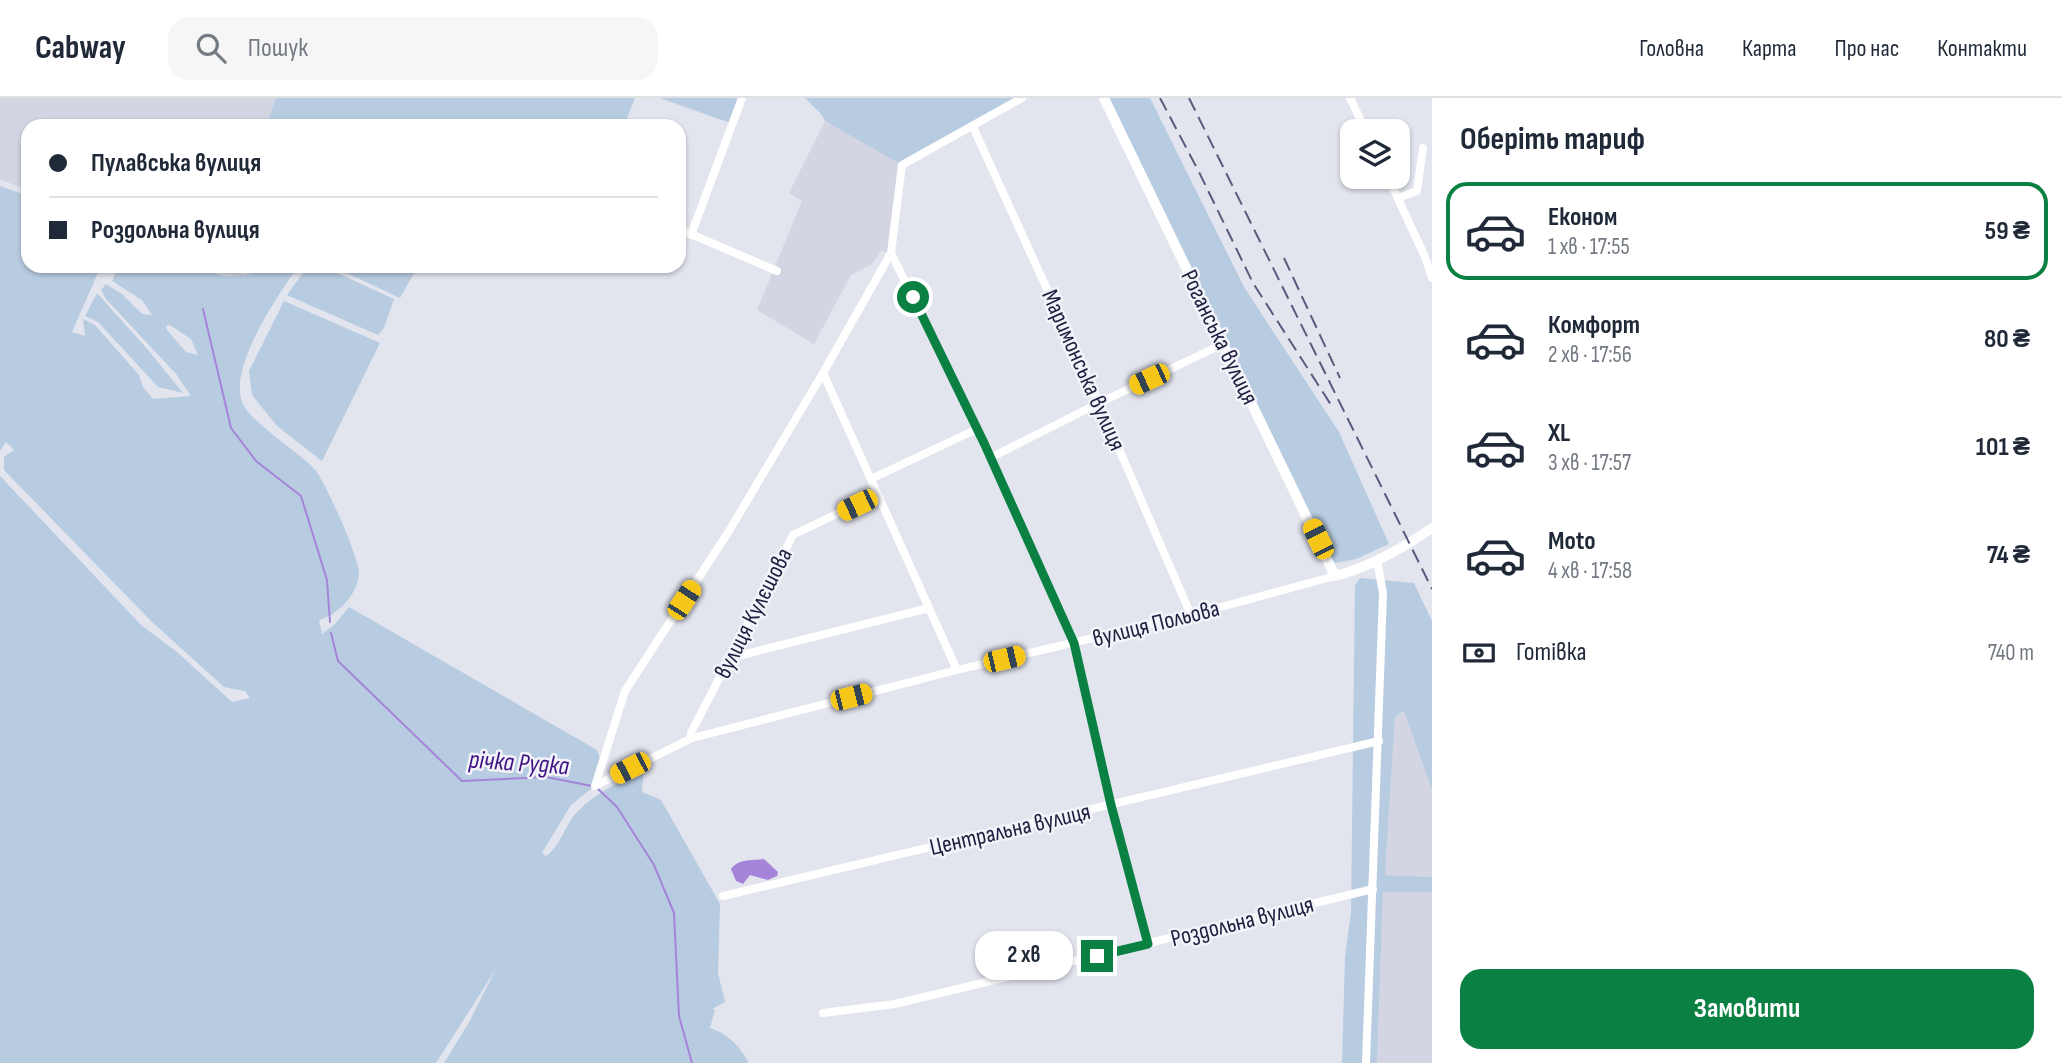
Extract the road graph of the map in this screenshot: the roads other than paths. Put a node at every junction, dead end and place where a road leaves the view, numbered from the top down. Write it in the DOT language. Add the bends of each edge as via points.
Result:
graph roads {
  1 [pos="742,98"];
  2 [pos="1022,98"];
  3 [pos="1104,98"];
  4 [pos="1350,98"];
  5 [pos="1360,119"];
  6 [pos="973,127"];
  7 [pos="1423,148"];
  8 [pos="1394,189"];
  9 [pos="1398,198"];
  10 [pos="686,232"];
  11 [pos="691,235"];
  12 [pos="891,253"];
  13 [pos="777,271"];
  14 [pos="1432,278"];
  15 [pos="1223,344"];
  16 [pos="823,373"];
  17 [pos="1099,403"];
  18 [pos="977,429"];
  19 [pos="990,458"];
  20 [pos="871,479"];
  21 [pos="878,495"];
  22 [pos="1432,528"];
  23 [pos="1377,560"];
  24 [pos="1335,576"];
  25 [pos="929,607"];
  26 [pos="1191,615"];
  27 [pos="1074,643"];
  28 [pos="730,658"];
  29 [pos="957,670"];
  30 [pos="692,738"];
  31 [pos="1379,741"];
  32 [pos="1111,805"];
  33 [pos="1373,889"];
  34 [pos="723,896"];
  35 [pos="1148,944"];
  36 [pos="823,1013"];
  37 [pos="1366,1063"];
  1 -- 11 [label="street"];
  2 -- 6 [label="street"];
  3 -- 15 [label="street, Роганська вулиця"];
  4 -- 5 [label="street"];
  6 -- 12 [label="street" via="902,164"];
  6 -- 17 [label="street, Маримонська вулиця"];
  7 -- 9 [label="street" via="1417,191"];
  8 -- 9 [label="street"];
  9 -- 14 [label="street"];
  10 -- 11 [label="street"];
  11 -- 13 [label="street"];
  12 -- 16 [label="street"];
  12 -- 18 [label="street"];
  15 -- 17 [label="street"];
  15 -- 24 [label="street, Роганська вулиця"];
  16 -- 20 [label="street"];
  16 -- 30 [label="street, вулиця Польова" via="729,531 625,691 595,786"];
  17 -- 19 [label="street"];
  17 -- 26 [label="street, Маримонська вулиця"];
  18 -- 19 [label="street"];
  18 -- 20 [label="street"];
  19 -- 27 [label="street"];
  20 -- 21 [label="street"];
  21 -- 25 [label="street"];
  21 -- 28 [label="street, вулиця Кулєшова" via="793,535"];
  22 -- 23 [label="street"];
  23 -- 24 [label="street"];
  23 -- 31 [label="street" via="1383,593"];
  24 -- 26 [label="street, вулиця Польова"];
  25 -- 28 [label="street"];
  25 -- 29 [label="street"];
  26 -- 27 [label="street, вулиця Польова"];
  27 -- 29 [label="street, вулиця Польова"];
  27 -- 32 [label="street"];
  28 -- 30 [label="street, вулиця Кулєшова"];
  29 -- 30 [label="street, вулиця Польова"];
  31 -- 32 [label="street, Центральна вулиця"];
  31 -- 33 [label="street"];
  32 -- 34 [label="street, Центральна вулиця"];
  32 -- 35 [label="street"];
  33 -- 35 [label="street, Роздольна вулиця"];
  33 -- 37 [label="street"];
  35 -- 36 [label="street, Роздольна вулиця" via="895,1004"];
}
